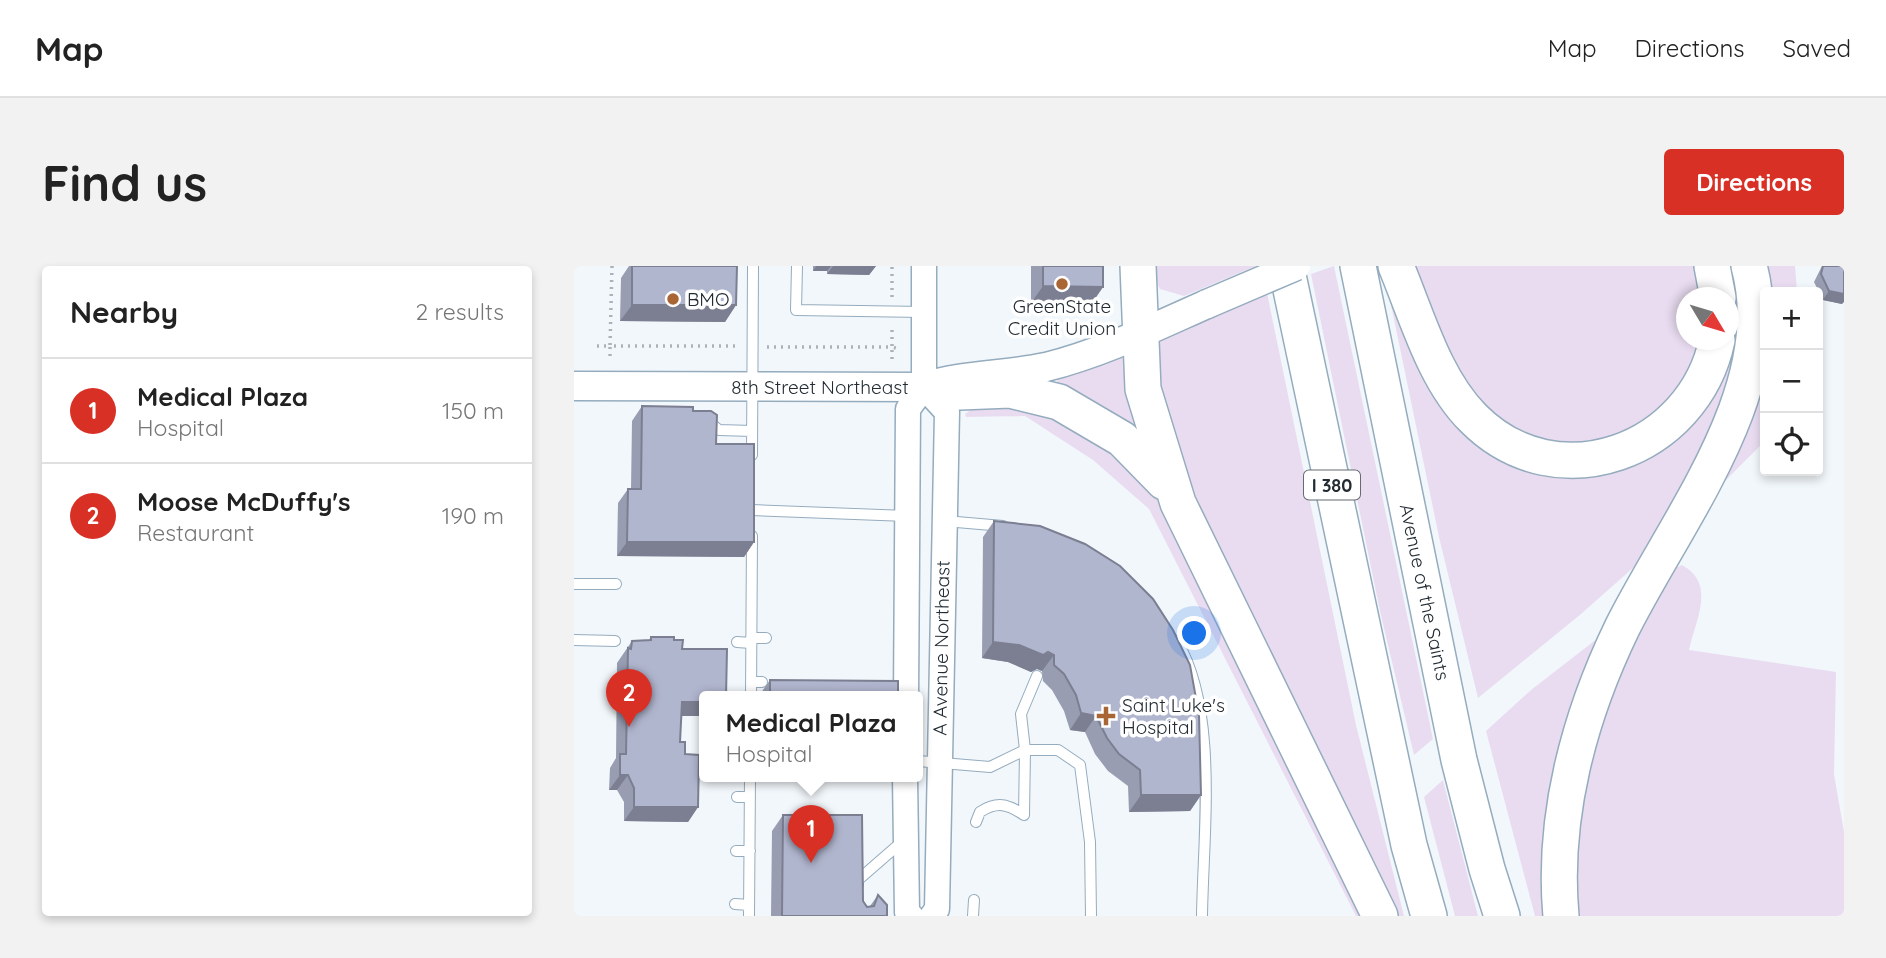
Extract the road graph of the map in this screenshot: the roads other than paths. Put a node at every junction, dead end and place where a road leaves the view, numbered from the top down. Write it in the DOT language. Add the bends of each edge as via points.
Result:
graph roads {
  1 [pos="753,266"];
  2 [pos="797,266"];
  3 [pos="924,266"];
  4 [pos="1138,266"];
  5 [pos="1286,266"];
  6 [pos="1296,266"];
  7 [pos="1358,266"];
  8 [pos="1396,266"];
  9 [pos="1712,266"];
  10 [pos="1749,266"];
  11 [pos="1716,287"];
  12 [pos="924,312"];
  13 [pos="1140,333"];
  14 [pos="1714,350"];
  15 [pos="574,386"];
  16 [pos="752,387"];
  17 [pos="924,387"];
  18 [pos="697,418"];
  19 [pos="752,431"];
  20 [pos="752,471"];
  21 [pos="752,497"];
  22 [pos="1178,503"];
  23 [pos="752,510"];
  24 [pos="908,516"];
  25 [pos="944,521"];
  26 [pos="1016,527"];
  27 [pos="574,584"];
  28 [pos="616,584"];
  29 [pos="738,587"];
  30 [pos="751,587"];
  31 [pos="1170,629"];
  32 [pos="766,638"];
  33 [pos="574,640"];
  34 [pos="751,640"];
  35 [pos="615,641"];
  36 [pos="737,642"];
  37 [pos="1037,676"];
  38 [pos="753,691"];
  39 [pos="906,691"];
  40 [pos="1025,750"];
  41 [pos="928,762"];
  42 [pos="750,782"];
  43 [pos="905,782"];
  44 [pos="737,797"];
  45 [pos="750,797"];
  46 [pos="976,822"];
  47 [pos="907,838"];
  48 [pos="736,850"];
  49 [pos="750,851"];
  50 [pos="858,892"];
  51 [pos="974,900"];
  52 [pos="735,904"];
  53 [pos="749,910"];
  54 [pos="911,916"];
  55 [pos="932,916"];
  56 [pos="973,916"];
  57 [pos="1091,916"];
  58 [pos="1202,916"];
  59 [pos="1380,916"];
  60 [pos="1429,916"];
  61 [pos="1503,916"];
  62 [pos="1561,916"];
  1 -- 16 [label="lane"];
  2 -- 12 [label="lane" via="796,310"];
  3 -- 12 [label="street, A Avenue Northeast"];
  4 -- 13 [label="highway"];
  5 -- 60 [label="highway, I 380" via="1409,845"];
  6 -- 13 [label="main road, 8th Street Northeast, bridge"];
  7 -- 61 [label="highway, Avenue of the Saints" via="1459,760"];
  8 -- 14 [label="highway" via="1457,399 1507,443 1544,456 1567,460 1614,454 1659,433 1691,401 1705,379"];
  9 -- 11 [label="highway"];
  10 -- 62 [label="highway" via="1756,325 1749,369 1730,424 1622,628 1583,726 1563,825"];
  12 -- 17 [label="street, A Avenue Northeast"];
  13 -- 17 [label="main road, 8th Street Northeast" via="1046,366 949,379"];
  13 -- 22 [label="highway" via="1143,389"];
  15 -- 16 [label="main road, 8th Street Northeast" via="690,392"];
  16 -- 17 [label="main road, 8th Street Northeast"];
  16 -- 19 [label="lane"];
  17 -- 22 [label="highway" via="1010,390 1059,402 1134,449"];
  17 -- 24 [label="street, A Avenue Northeast" via="908,409"];
  17 -- 25 [label="street, A Avenue Northeast" via="947,412"];
  18 -- 19 [label="lane" via="719,430"];
  19 -- 20 [label="lane"];
  21 -- 23 [label="lane"];
  22 -- 59 [label="highway"];
  23 -- 24 [label="lane"];
  23 -- 30 [label="lane"];
  24 -- 39 [label="street, A Avenue Northeast"];
  25 -- 26 [label="lane"];
  25 -- 41 [label="street, A Avenue Northeast"];
  27 -- 28 [label="lane"];
  29 -- 30 [label="lane"];
  30 -- 34 [label="lane"];
  31 -- 58 [label="lane" via="1188,660 1205,725"];
  32 -- 34 [label="lane"];
  33 -- 35 [label="lane"];
  34 -- 36 [label="lane"];
  34 -- 38 [label="lane"];
  37 -- 40 [label="lane" via="1021,714"];
  40 -- 41 [label="lane" via="990,767"];
  40 -- 46 [label="lane" via="1024,816 999,803 981,812"];
  40 -- 57 [label="lane" via="1058,750 1080,765 1090,842"];
  41 -- 55 [label="street, A Avenue Northeast" via="937,909"];
  42 -- 45 [label="lane"];
  43 -- 47 [label="street"];
  44 -- 45 [label="lane"];
  45 -- 49 [label="lane"];
  47 -- 50 [label="lane" via="858,880"];
  47 -- 54 [label="street" via="907,912"];
  48 -- 49 [label="lane"];
  49 -- 53 [label="lane"];
  51 -- 56 [label="lane"];
  52 -- 53 [label="lane"];
}
